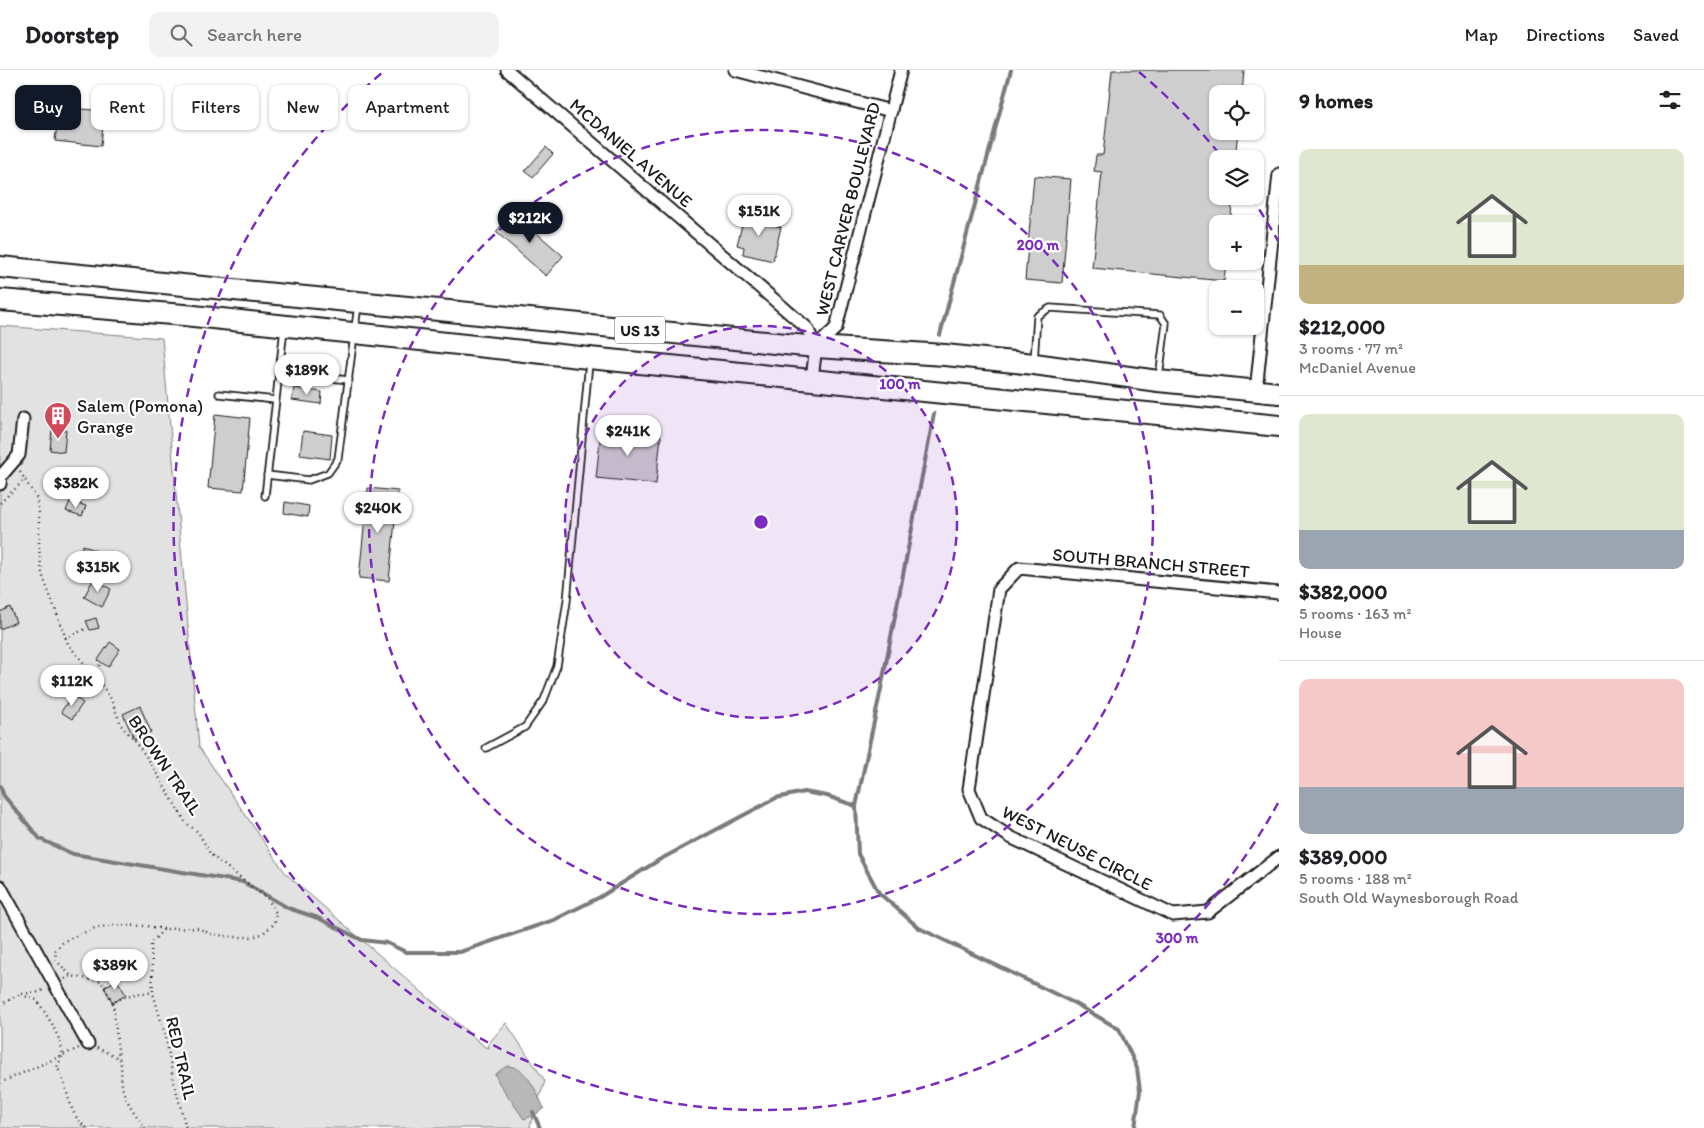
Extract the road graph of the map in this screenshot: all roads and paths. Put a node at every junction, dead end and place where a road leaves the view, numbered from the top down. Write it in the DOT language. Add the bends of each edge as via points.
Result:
graph roads {
  1 [pos="507,70"];
  2 [pos="735,70"];
  3 [pos="902,70"];
  4 [pos="891,111"];
  5 [pos="1279,174"];
  6 [pos="0,267"];
  7 [pos="0,300"];
  8 [pos="358,303"];
  9 [pos="284,325"];
  10 [pos="354,334"];
  11 [pos="816,347"];
  12 [pos="589,358"];
  13 [pos="1034,364"];
  14 [pos="279,372"];
  15 [pos="812,378"];
  16 [pos="349,380"];
  17 [pos="1158,381"];
  18 [pos="1256,391"];
  19 [pos="1279,393"];
  20 [pos="219,394"];
  21 [pos="275,400"];
  22 [pos="24,419"];
  23 [pos="1279,426"];
  24 [pos="12,463"];
  25 [pos="267,475"];
  26 [pos="0,478"];
  27 [pos="25,478"];
  28 [pos="265,496"];
  29 [pos="0,503"];
  30 [pos="1019,568"];
  31 [pos="1279,593"];
  32 [pos="86,628"];
  33 [pos="65,638"];
  34 [pos="101,663"];
  35 [pos="93,674"];
  36 [pos="77,699"];
  37 [pos="486,748"];
  38 [pos="1279,857"];
  39 [pos="0,886"];
  40 [pos="164,929"];
  41 [pos="71,976"];
  42 [pos="55,984"];
  43 [pos="152,993"];
  44 [pos="20,994"];
  45 [pos="113,1003"];
  46 [pos="0,1004"];
  47 [pos="88,1044"];
  48 [pos="63,1055"];
  49 [pos="119,1058"];
  50 [pos="0,1083"];
  51 [pos="82,1126"];
  52 [pos="86,1128"];
  53 [pos="145,1128"];
  54 [pos="186,1128"];
  1 -- 11 [label="street, MCDANIEL AVENUE" via="807,328"];
  2 -- 4 [label="street"];
  3 -- 4 [label="street, WEST CARVER BOULEVARD"];
  4 -- 11 [label="street, WEST CARVER BOULEVARD" via="836,328"];
  5 -- 18 [label="street"];
  6 -- 8 [label="highway, US 13"];
  7 -- 9 [label="highway, US 13"];
  8 -- 10 [label="lane"];
  8 -- 11 [label="highway, US 13"];
  9 -- 10 [label="highway, US 13"];
  9 -- 14 [label="lane"];
  10 -- 12 [label="highway, US 13"];
  10 -- 16 [label="lane"];
  11 -- 13 [label="highway, US 13"];
  11 -- 15 [label="street"];
  12 -- 15 [label="highway, US 13"];
  12 -- 37 [label="lane" via="567,602 556,666 544,700 525,727"];
  13 -- 17 [label="highway, US 13"];
  13 -- 17 [label="lane" via="1038,316 1050,308 1160,315 1166,324"];
  14 -- 16 [label="lane"];
  14 -- 21 [label="lane"];
  15 -- 23 [label="highway, US 13"];
  16 -- 25 [label="lane" via="338,459 328,473 309,480"];
  17 -- 18 [label="highway, US 13"];
  18 -- 19 [label="highway, US 13"];
  20 -- 21 [label="lane"];
  21 -- 25 [label="lane"];
  22 -- 24 [label="street" via="19,455"];
  24 -- 26 [label="street"];
  24 -- 27 [label="path, BROWN TRAIL"];
  25 -- 28 [label="lane"];
  27 -- 29 [label="path"];
  27 -- 33 [label="path, BROWN TRAIL" via="36,497 42,574"];
  30 -- 31 [label="street, SOUTH BRANCH STREET"];
  30 -- 38 [label="street, WEST NEUSE CIRCLE" via="999,589 969,789 981,818 1010,837 1173,915 1208,912"];
  32 -- 33 [label="path"];
  33 -- 35 [label="path, BROWN TRAIL"];
  34 -- 35 [label="path"];
  35 -- 36 [label="path"];
  35 -- 40 [label="path, BROWN TRAIL" via="112,699 122,727 150,762 186,823 198,832 211,855 268,900 276,913 274,924 262,934 252,937 210,934 198,928"];
  39 -- 42 [label="street"];
  40 -- 41 [label="path" via="113,925 95,928 64,942 55,951 56,960"];
  40 -- 43 [label="path" via="151,943"];
  41 -- 42 [label="path"];
  41 -- 45 [label="path" via="100,981"];
  42 -- 44 [label="path" via="40,992"];
  42 -- 47 [label="street"];
  43 -- 45 [label="path" via="126,995"];
  43 -- 54 [label="path, RED TRAIL" via="166,1038"];
  44 -- 46 [label="path"];
  44 -- 48 [label="path" via="37,1000 52,1024"];
  45 -- 49 [label="path"];
  47 -- 48 [label="path"];
  47 -- 49 [label="path"];
  48 -- 50 [label="path"];
  48 -- 51 [label="path" via="57,1067"];
  49 -- 53 [label="path" via="126,1099"];
  51 -- 52 [label="path"];
}
